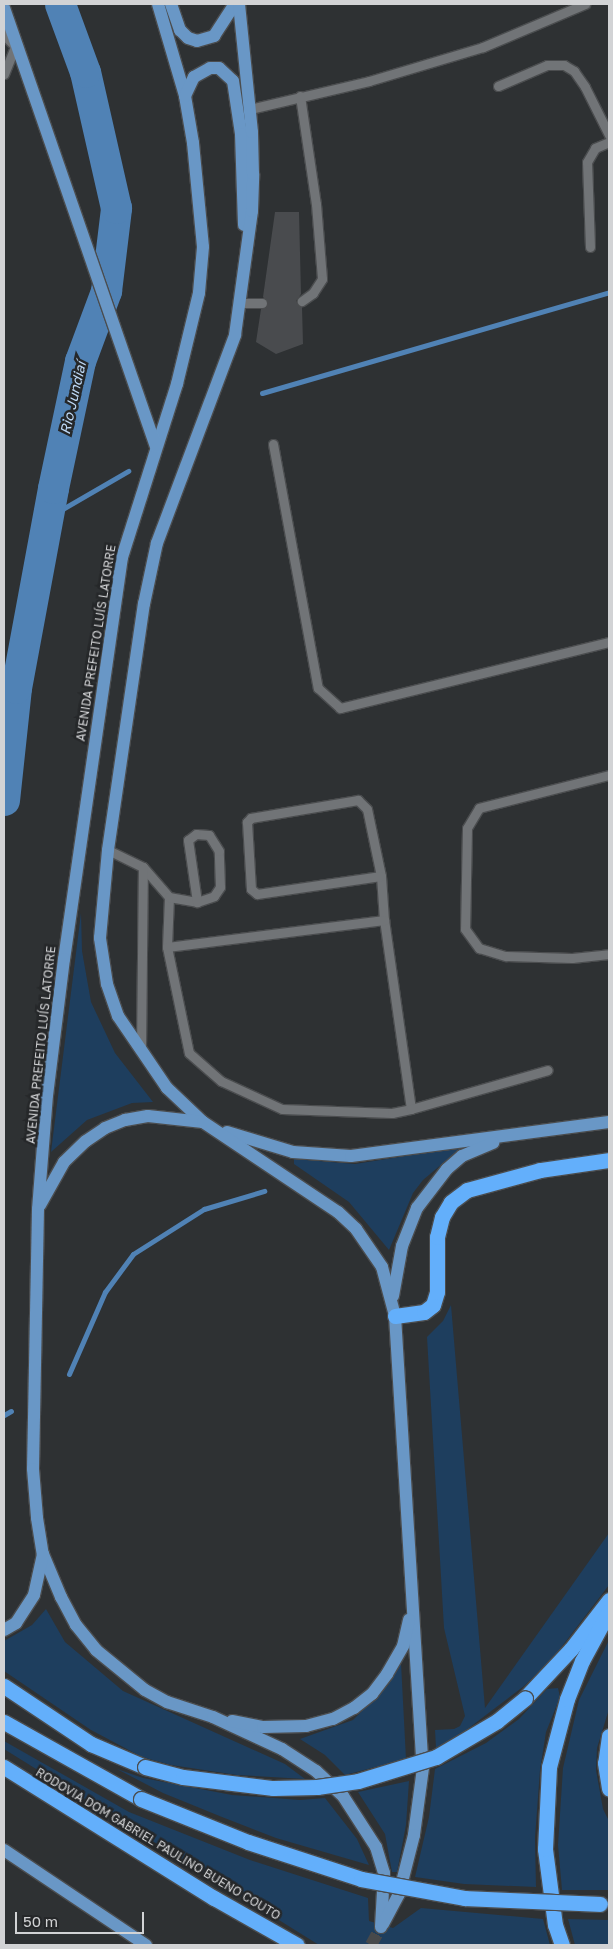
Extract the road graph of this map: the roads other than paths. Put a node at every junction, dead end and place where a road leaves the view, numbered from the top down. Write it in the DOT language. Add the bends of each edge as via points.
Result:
graph roads {
  1 [pos="158,4"];
  2 [pos="171,4"];
  3 [pos="235,4"];
  4 [pos="239,4"];
  5 [pos="585,4"];
  6 [pos="4,8"];
  7 [pos="4,33"];
  8 [pos="16,45"];
  9 [pos="4,74"];
  10 [pos="498,86"];
  11 [pos="185,96"];
  12 [pos="300,96"];
  13 [pos="250,110"];
  14 [pos="609,135"];
  15 [pos="609,142"];
  16 [pos="590,247"];
  17 [pos="245,255"];
  18 [pos="302,301"];
  19 [pos="239,303"];
  20 [pos="262,303"];
  21 [pos="273,444"];
  22 [pos="156,446"];
  23 [pos="609,642"];
  24 [pos="609,775"];
  25 [pos="108,850"];
  26 [pos="143,867"];
  27 [pos="381,876"];
  28 [pos="169,897"];
  29 [pos="198,902"];
  30 [pos="384,920"];
  31 [pos="167,947"];
  32 [pos="609,954"];
  33 [pos="141,1054"];
  34 [pos="548,1070"];
  35 [pos="411,1109"];
  36 [pos="609,1122"];
  37 [pos="208,1125"];
  38 [pos="516,1134"];
  39 [pos="609,1160"];
  40 [pos="38,1209"];
  41 [pos="393,1299"];
  42 [pos="395,1316"];
  43 [pos="43,1554"];
  44 [pos="609,1600"];
  45 [pos="412,1608"];
  46 [pos="609,1611"];
  47 [pos="4,1630"];
  48 [pos="4,1686"];
  49 [pos="213,1717"];
  50 [pos="4,1722"];
  51 [pos="609,1736"];
  52 [pos="4,1767"];
  53 [pos="609,1788"];
  54 [pos="4,1850"];
  55 [pos="606,1904"];
  56 [pos="146,1945"];
  57 [pos="297,1945"];
  58 [pos="562,1945"];
  1 -- 11 [label="main road, AVENIDA PREFEITO LUÍS LATORRE"];
  2 -- 3 [label="main road" via="180,30 197,41 214,36"];
  4 -- 13 [label="main road"];
  5 -- 12 [label="lane" via="483,47"];
  6 -- 8 [label="main road"];
  7 -- 8 [label="street"];
  8 -- 9 [label="lane"];
  8 -- 22 [label="main road" via="63,172"];
  10 -- 14 [label="lane" via="547,65 564,65 574,71 585,87"];
  11 -- 17 [label="main road" via="194,77 210,68 219,68 233,81 241,134"];
  11 -- 22 [label="main road, AVENIDA PREFEITO LUÍS LATORRE" via="200,187 202,247 199,293 177,384"];
  12 -- 13 [label="lane"];
  12 -- 18 [label="lane" via="316,204 322,280"];
  13 -- 17 [label="main road" via="252,202"];
  15 -- 16 [label="lane" via="595,148 587,162"];
  17 -- 19 [label="main road"];
  19 -- 20 [label="lane"];
  19 -- 25 [label="main road" via="235,335 224,370 157,543 144,604"];
  21 -- 23 [label="lane" via="318,688 340,708"];
  22 -- 40 [label="main road, AVENIDA PREFEITO LUÍS LATORRE" via="122,557 102,680 48,1085"];
  24 -- 32 [label="lane" via="479,808 468,828 465,929 479,948 506,956 572,958"];
  25 -- 26 [label="lane"];
  25 -- 33 [label="main road" via="100,938 107,984 118,1016"];
  26 -- 28 [label="lane"];
  26 -- 33 [label="lane"];
  27 -- 27 [label="lane" via="257,894 251,889 247,822 251,818 358,800 367,809"];
  27 -- 30 [label="lane"];
  28 -- 29 [label="lane"];
  28 -- 31 [label="lane"];
  29 -- 29 [label="lane" via="214,896 220,888 219,851 209,835 196,834 188,840"];
  30 -- 31 [label="lane"];
  30 -- 35 [label="lane"];
  31 -- 35 [label="lane" via="189,1053 221,1081 282,1109 392,1113"];
  33 -- 37 [label="main road" via="167,1088"];
  34 -- 35 [label="lane"];
  36 -- 38 [label="main road"];
  37 -- 38 [label="main road" via="292,1152 329,1156"];
  37 -- 40 [label="main road" via="148,1116 105,1128 86,1140 64,1162"];
  37 -- 41 [label="main road" via="338,1212 370,1248 382,1267"];
  38 -- 41 [label="main road" via="462,1156 431,1188 408,1228"];
  39 -- 42 [label="highway" via="540,1170 467,1190 451,1202 442,1217 437,1237 437,1292 433,1305 424,1312"];
  40 -- 43 [label="main road, AVENIDA PREFEITO LUÍS LATORRE" via="33,1469"];
  41 -- 42 [label="main road"];
  42 -- 45 [label="main road"];
  43 -- 47 [label="main road" via="34,1595 16,1623"];
  43 -- 49 [label="main road" via="76,1625 96,1650 144,1690 167,1702"];
  44 -- 48 [label="highway, bridge" via="571,1649 525,1698 496,1721 436,1757 358,1781 317,1788 273,1788 193,1778 145,1767 91,1744"];
  45 -- 49 [label="main road" via="403,1646 395,1660 372,1694 354,1708 333,1719 306,1726 263,1727"];
  45 -- 49 [label="main road" via="424,1768 414,1835 399,1894 381,1927 384,1873 376,1847 343,1796 316,1771 282,1749"];
  46 -- 58 [label="highway" via="582,1660 570,1691 555,1735 549,1767 545,1849 554,1925"];
  50 -- 55 [label="highway, RODOVIA DOM GABRIEL PAULINO BUENO COUTO, bridge" via="141,1798 248,1842 361,1879 466,1898"];
  51 -- 53 [label="highway" via="605,1763"];
  52 -- 57 [label="highway, RODOVIA DOM GABRIEL PAULINO BUENO COUTO" via="214,1898"];
  54 -- 56 [label="main road"];
}
